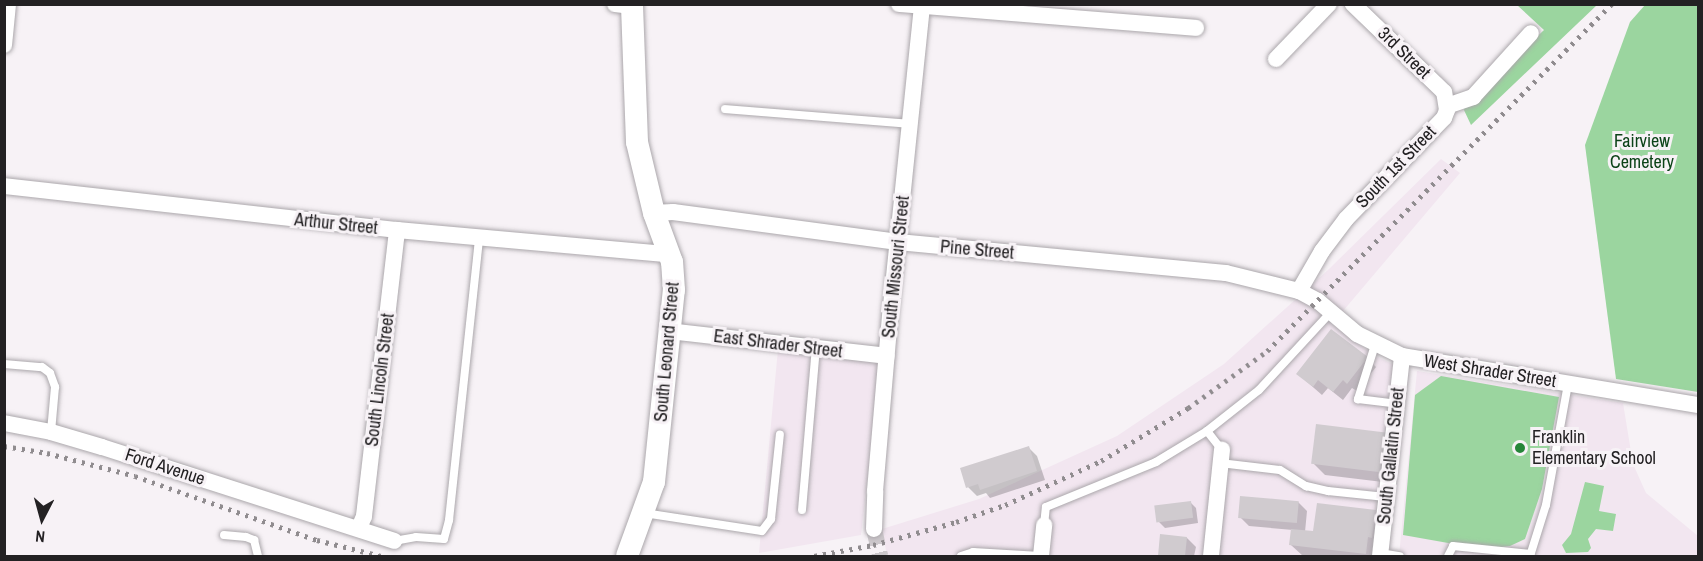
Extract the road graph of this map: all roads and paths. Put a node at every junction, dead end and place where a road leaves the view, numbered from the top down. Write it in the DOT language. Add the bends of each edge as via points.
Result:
graph roads {
  1 [pos="8,4"];
  2 [pos="899,4"];
  3 [pos="1329,4"];
  4 [pos="1353,4"];
  5 [pos="626,5"];
  6 [pos="922,6"];
  7 [pos="1196,28"];
  8 [pos="1531,33"];
  9 [pos="4,45"];
  10 [pos="1276,59"];
  11 [pos="1447,106"];
  12 [pos="725,109"];
  13 [pos="910,124"];
  14 [pos="4,186"];
  15 [pos="654,213"];
  16 [pos="397,230"];
  17 [pos="479,237"];
  18 [pos="898,242"];
  19 [pos="668,254"];
  20 [pos="1299,291"];
  21 [pos="1331,312"];
  22 [pos="669,331"];
  23 [pos="1375,345"];
  24 [pos="816,348"];
  25 [pos="887,356"];
  26 [pos="1402,356"];
  27 [pos="4,364"];
  28 [pos="1568,384"];
  29 [pos="1396,404"];
  30 [pos="1698,405"];
  31 [pos="4,423"];
  32 [pos="1207,431"];
  33 [pos="51,432"];
  34 [pos="780,434"];
  35 [pos="1221,456"];
  36 [pos="1386,497"];
  37 [pos="802,510"];
  38 [pos="644,513"];
  39 [pos="1044,525"];
  40 [pos="359,528"];
  41 [pos="874,529"];
  42 [pos="224,535"];
  43 [pos="394,541"];
  44 [pos="1380,555"];
  45 [pos="1519,555"];
  46 [pos="1531,555"];
  47 [pos="258,556"];
  48 [pos="627,556"];
  49 [pos="961,556"];
  50 [pos="1040,556"];
  51 [pos="1211,556"];
  52 [pos="1400,556"];
  53 [pos="1448,556"];
  1 -- 9 [label="street"];
  2 -- 6 [label="street"];
  3 -- 10 [label="street"];
  4 -- 11 [label="street, 3rd Street" via="1444,92"];
  5 -- 15 [label="main road, South Leonard Street" via="636,142"];
  6 -- 7 [label="street"];
  6 -- 13 [label="street, South Missouri Street"];
  8 -- 11 [label="street, South 1st Street" via="1473,97"];
  11 -- 20 [label="street, South 1st Street" via="1444,118 1346,219"];
  12 -- 13 [label="lane"];
  13 -- 18 [label="street, South Missouri Street"];
  14 -- 16 [label="street, Arthur Street"];
  15 -- 18 [label="street, Pine Street" via="674,212"];
  15 -- 19 [label="main road, South Leonard Street"];
  16 -- 17 [label="street, Arthur Street"];
  16 -- 40 [label="street, South Lincoln Street" via="364,516"];
  17 -- 19 [label="street, Arthur Street"];
  17 -- 43 [label="lane" via="444,539 416,537"];
  18 -- 20 [label="street, Pine Street" via="1226,273"];
  18 -- 25 [label="street, South Missouri Street"];
  19 -- 22 [label="main road, South Leonard Street" via="674,278"];
  20 -- 21 [label="street, West Shrader Street"];
  21 -- 23 [label="street, West Shrader Street"];
  21 -- 32 [label="lane" via="1259,390"];
  22 -- 24 [label="street, East Shrader Street"];
  22 -- 38 [label="main road, South Leonard Street" via="654,482"];
  23 -- 26 [label="street, West Shrader Street"];
  23 -- 29 [label="lane" via="1358,399"];
  24 -- 25 [label="street, East Shrader Street"];
  24 -- 37 [label="lane"];
  25 -- 41 [label="street, South Missouri Street"];
  26 -- 28 [label="street, West Shrader Street"];
  26 -- 29 [label="street, South Gallatin Street"];
  27 -- 33 [label="lane" via="42,367 50,373 54,387"];
  28 -- 30 [label="street, West Shrader Street"];
  28 -- 46 [label="lane" via="1546,505"];
  29 -- 36 [label="street, South Gallatin Street"];
  31 -- 33 [label="street, Ford Avenue"];
  32 -- 35 [label="lane"];
  32 -- 39 [label="lane" via="1156,462 1046,507"];
  33 -- 40 [label="street, Ford Avenue"];
  34 -- 38 [label="lane" via="771,519 762,531"];
  35 -- 36 [label="lane" via="1280,470 1306,486"];
  35 -- 51 [label="street"];
  36 -- 44 [label="street, South Gallatin Street"];
  38 -- 48 [label="main road, South Leonard Street"];
  39 -- 50 [label="street"];
  40 -- 43 [label="street, Ford Avenue"];
  42 -- 47 [label="lane" via="254,540"];
  44 -- 52 [label="lane"];
  45 -- 46 [label="lane"];
  45 -- 53 [label="lane" via="1453,546"];
  49 -- 50 [label="lane" via="973,552"];
}
